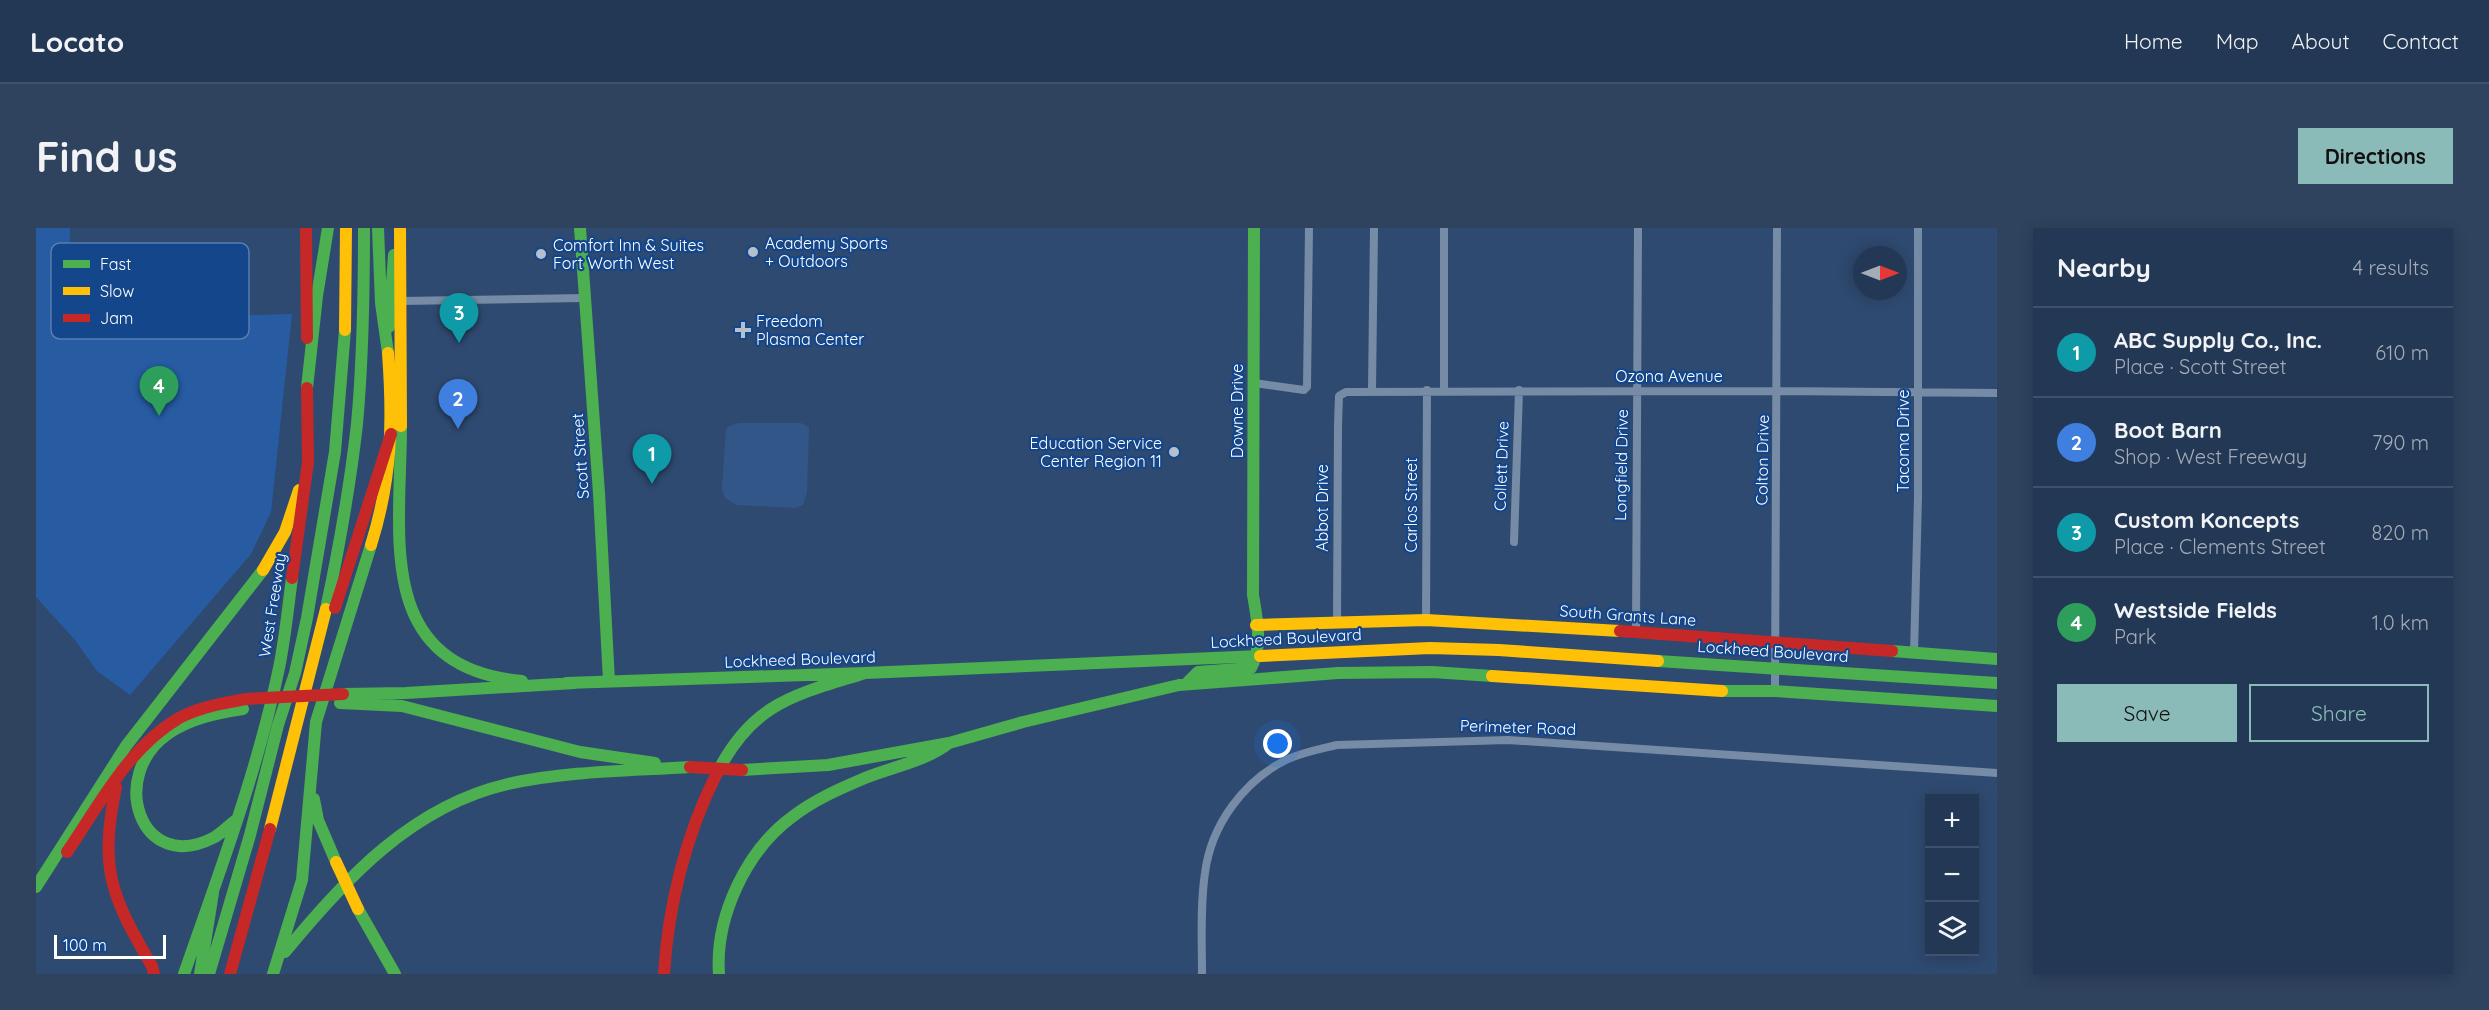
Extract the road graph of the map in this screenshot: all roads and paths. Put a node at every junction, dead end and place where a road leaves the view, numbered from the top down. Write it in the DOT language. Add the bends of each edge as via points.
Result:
graph roads {
  1 [pos="306,228"];
  2 [pos="327,228"];
  3 [pos="346,228"];
  4 [pos="364,228"];
  5 [pos="378,228"];
  6 [pos="398,228"];
  7 [pos="580,228"];
  8 [pos="1254,228"];
  9 [pos="1309,228"];
  10 [pos="1374,228"];
  11 [pos="1444,228"];
  12 [pos="1638,228"];
  13 [pos="1777,228"];
  14 [pos="1918,228"];
  15 [pos="585,298"];
  16 [pos="401,301"];
  17 [pos="388,353"];
  18 [pos="1254,383"];
  19 [pos="307,388"];
  20 [pos="1372,390"];
  21 [pos="1427,390"];
  22 [pos="1444,390"];
  23 [pos="1519,390"];
  24 [pos="1637,390"];
  25 [pos="1777,391"];
  26 [pos="1918,392"];
  27 [pos="1997,393"];
  28 [pos="1341,394"];
  29 [pos="391,434"];
  30 [pos="308,462"];
  31 [pos="1514,542"];
  32 [pos="1253,595"];
  33 [pos="1426,620"];
  34 [pos="1337,622"];
  35 [pos="1256,625"];
  36 [pos="1636,631"];
  37 [pos="320,633"];
  38 [pos="1774,642"];
  39 [pos="1914,654"];
  40 [pos="1256,656"];
  41 [pos="1242,657"];
  42 [pos="1980,657"];
  43 [pos="1997,659"];
  44 [pos="1775,667"];
  45 [pos="1997,668"];
  46 [pos="865,673"];
  47 [pos="609,681"];
  48 [pos="575,683"];
  49 [pos="1997,683"];
  50 [pos="1186,684"];
  51 [pos="1774,692"];
  52 [pos="342,699"];
  53 [pos="244,704"];
  54 [pos="1997,706"];
  55 [pos="949,743"];
  56 [pos="690,767"];
  57 [pos="120,773"];
  58 [pos="1997,773"];
  59 [pos="310,780"];
  60 [pos="239,818"];
  61 [pos="36,888"];
  62 [pos="213,893"];
  63 [pos="278,961"];
  64 [pos="154,974"];
  65 [pos="184,974"];
  66 [pos="200,974"];
  67 [pos="209,974"];
  68 [pos="230,974"];
  69 [pos="273,974"];
  70 [pos="394,974"];
  71 [pos="664,974"];
  72 [pos="718,974"];
  73 [pos="1202,974"];
  1 -- 19 [label="main road, West Freeway"];
  2 -- 19 [label="main road"];
  3 -- 67 [label="main road, West Freeway" via="339,408 322,538 294,674"];
  4 -- 37 [label="main road" via="363,338 355,438 341,533"];
  5 -- 17 [label="main road"];
  6 -- 16 [label="main road"];
  6 -- 17 [label="main road"];
  7 -- 15 [label="main road, Scott Street"];
  8 -- 18 [label="main road, Downe Drive"];
  9 -- 18 [label="street" via="1308,382 1304,390"];
  10 -- 20 [label="street"];
  11 -- 22 [label="street"];
  12 -- 24 [label="street, Longfield Drive"];
  13 -- 25 [label="street, Colton Drive"];
  14 -- 26 [label="street, Tacoma Drive"];
  15 -- 16 [label="street"];
  15 -- 47 [label="main road, Scott Street"];
  16 -- 48 [label="main road" via="403,568 404,590 414,615 444,655 474,674 500,680"];
  17 -- 29 [label="main road"];
  18 -- 32 [label="main road, Downe Drive"];
  19 -- 30 [label="main road, West Freeway"];
  20 -- 21 [label="street, Ozona Avenue"];
  20 -- 28 [label="street, Ozona Avenue"];
  21 -- 22 [label="street, Ozona Avenue"];
  21 -- 33 [label="street, Carlos Street"];
  22 -- 23 [label="street, Ozona Avenue"];
  23 -- 24 [label="street, Ozona Avenue"];
  23 -- 31 [label="street, Collett Drive"];
  24 -- 25 [label="street, Ozona Avenue"];
  24 -- 36 [label="street, Longfield Drive"];
  25 -- 26 [label="street, Ozona Avenue"];
  25 -- 38 [label="street, Colton Drive"];
  26 -- 27 [label="street, Ozona Avenue"];
  26 -- 39 [label="street, Tacoma Drive"];
  28 -- 34 [label="street, Abbot Drive"];
  29 -- 37 [label="main road" via="331,620"];
  29 -- 59 [label="main road" via="380,512 316,722"];
  30 -- 60 [label="main road, West Freeway" via="286,629"];
  30 -- 61 [label="main road" via="285,532 262,573 126,746"];
  32 -- 35 [label="main road, Downe Drive"];
  32 -- 41 [label="main road, Downe Drive" via="1249,643"];
  33 -- 34 [label="main road, South Grants Lane"];
  33 -- 36 [label="main road, South Grants Lane"];
  34 -- 35 [label="main road, South Grants Lane"];
  35 -- 40 [label="main road, Downe Drive"];
  36 -- 38 [label="main road, South Grants Lane"];
  37 -- 68 [label="main road"];
  38 -- 39 [label="main road, South Grants Lane"];
  38 -- 44 [label="street, Colton Drive"];
  39 -- 42 [label="main road, South Grants Lane"];
  40 -- 41 [label="main road, Lockheed Boulevard"];
  40 -- 44 [label="main road, Lockheed Boulevard" via="1430,648"];
  40 -- 50 [label="main road" via="1251,668 1198,672"];
  41 -- 46 [label="main road, Lockheed Boulevard"];
  42 -- 43 [label="main road, South Grants Lane"];
  42 -- 45 [label="main road"];
  44 -- 49 [label="main road, Lockheed Boulevard"];
  44 -- 51 [label="street, Colton Drive"];
  46 -- 47 [label="main road, Lockheed Boulevard"];
  46 -- 71 [label="main road" via="777,704 747,729 722,761 704,803 673,900"];
  47 -- 48 [label="main road, Lockheed Boulevard"];
  48 -- 52 [label="main road"];
  50 -- 51 [label="main road" via="1338,673 1432,672"];
  50 -- 55 [label="main road"];
  51 -- 54 [label="main road"];
  52 -- 53 [label="main road, bridge"];
  52 -- 56 [label="main road" via="402,706 580,752"];
  53 -- 57 [label="main road" via="203,706 182,716 138,748"];
  53 -- 60 [label="main road" via="168,733 142,765 134,793 136,810 152,834 175,844 191,847 210,842"];
  55 -- 56 [label="main road, bridge" via="828,765 742,770"];
  55 -- 72 [label="main road" via="939,751 816,799 774,831 758,849 737,886 719,947"];
  56 -- 63 [label="main road" via="505,785 440,809 366,861 329,898"];
  57 -- 61 [label="main road" via="71,846"];
  57 -- 64 [label="main road" via="109,816 106,855 111,885 121,913"];
  58 -- 73 [label="street, Perimeter Road" via="1508,740 1337,745 1310,751 1270,770 1223,819 1205,871"];
  59 -- 63 [label="main road" via="299,895"];
  59 -- 70 [label="main road, bridge" via="318,820 336,862"];
  60 -- 62 [label="main road, West Freeway"];
  62 -- 65 [label="main road, West Freeway"];
  62 -- 66 [label="main road"];
  63 -- 69 [label="main road"];
}
